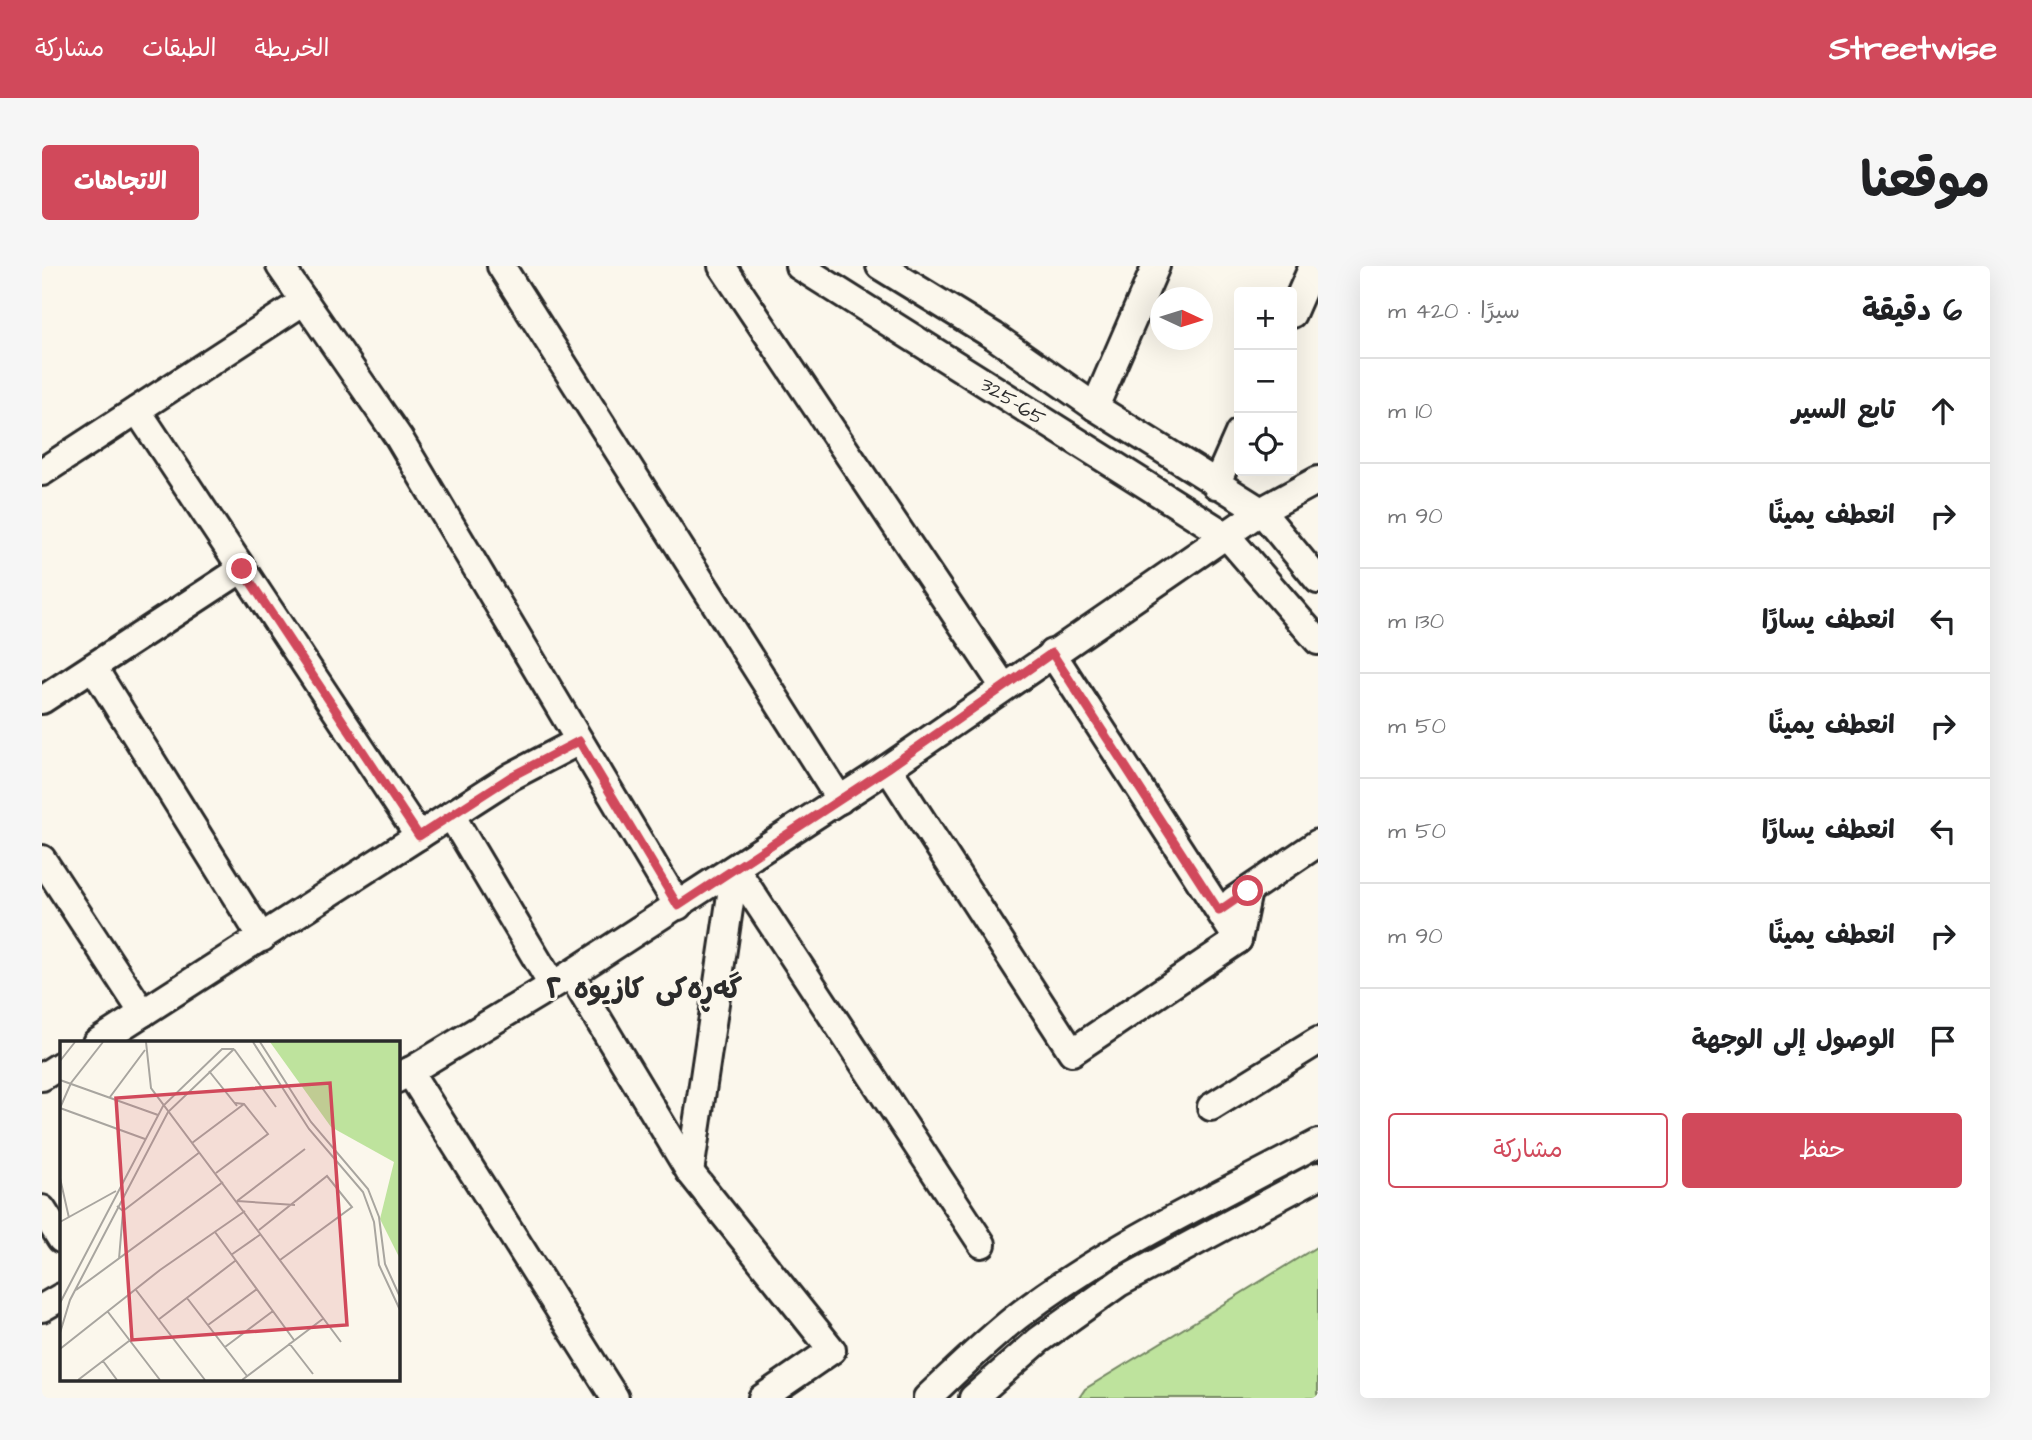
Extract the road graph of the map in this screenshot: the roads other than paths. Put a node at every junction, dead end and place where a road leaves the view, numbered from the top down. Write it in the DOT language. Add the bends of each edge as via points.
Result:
graph roads {
  1 [pos="280,266"];
  2 [pos="501,266"];
  3 [pos="722,266"];
  4 [pos="799,266"];
  5 [pos="880,266"];
  6 [pos="1156,266"];
  7 [pos="1313,266"];
  8 [pos="304,301"];
  9 [pos="1297,303"];
  10 [pos="1094,407"];
  11 [pos="137,410"];
  12 [pos="1234,444"];
  13 [pos="42,472"];
  14 [pos="1318,480"];
  15 [pos="1216,485"];
  16 [pos="1261,511"];
  17 [pos="1227,536"];
  18 [pos="242,569"];
  19 [pos="1318,580"];
  20 [pos="1318,641"];
  21 [pos="1052,653"];
  22 [pos="93,667"];
  23 [pos="1004,687"];
  24 [pos="42,700"];
  25 [pos="579,741"];
  26 [pos="888,768"];
  27 [pos="840,800"];
  28 [pos="452,815"];
  29 [pos="419,836"];
  30 [pos="1318,843"];
  31 [pos="42,859"];
  32 [pos="735,868"];
  33 [pos="1248,891"];
  34 [pos="678,906"];
  35 [pos="1219,911"];
  36 [pos="262,938"];
  37 [pos="1238,940"];
  38 [pos="561,978"];
  39 [pos="143,1013"];
  40 [pos="99,1041"];
  41 [pos="1318,1041"];
  42 [pos="60,1066"];
  43 [pos="403,1075"];
  44 [pos="42,1077"];
  45 [pos="1211,1107"];
  46 [pos="1318,1143"];
  47 [pos="690,1172"];
  48 [pos="1318,1176"];
  49 [pos="42,1209"];
  50 [pos="60,1237"];
  51 [pos="982,1244"];
  52 [pos="60,1298"];
  53 [pos="42,1308"];
  54 [pos="615,1398"];
  55 [pos="762,1398"];
  56 [pos="927,1398"];
  57 [pos="973,1398"];
  1 -- 8 [label="street"];
  2 -- 27 [label="street"];
  3 -- 23 [label="street"];
  4 -- 17 [label="street, 325-65"];
  5 -- 10 [label="street, 325-65" via="994,336"];
  6 -- 10 [label="street"];
  7 -- 9 [label="street"];
  8 -- 11 [label="street"];
  8 -- 25 [label="street" via="399,438"];
  10 -- 15 [label="street, 325-65"];
  11 -- 13 [label="street"];
  11 -- 18 [label="street"];
  12 -- 15 [label="street"];
  14 -- 16 [label="street"];
  15 -- 16 [label="street, 325-65"];
  16 -- 17 [label="street"];
  16 -- 19 [label="street, 325-65"];
  17 -- 20 [label="street, 325-65"];
  17 -- 21 [label="street"];
  18 -- 22 [label="street"];
  18 -- 29 [label="street"];
  21 -- 23 [label="street"];
  21 -- 35 [label="street"];
  22 -- 24 [label="street"];
  22 -- 36 [label="street"];
  23 -- 26 [label="street"];
  25 -- 28 [label="street"];
  25 -- 34 [label="street"];
  26 -- 27 [label="street"];
  26 -- 37 [label="street" via="1073,1052"];
  27 -- 32 [label="street"];
  28 -- 29 [label="street"];
  28 -- 38 [label="street"];
  29 -- 36 [label="street"];
  30 -- 33 [label="street"];
  31 -- 39 [label="street"];
  32 -- 34 [label="street"];
  32 -- 47 [label="street"];
  32 -- 51 [label="street"];
  33 -- 35 [label="street"];
  33 -- 37 [label="street"];
  34 -- 38 [label="street"];
  35 -- 37 [label="street"];
  36 -- 39 [label="street"];
  38 -- 43 [label="street"];
  38 -- 47 [label="street"];
  39 -- 40 [label="street"];
  41 -- 45 [label="street"];
  42 -- 44 [label="street"];
  43 -- 54 [label="street"];
  46 -- 56 [label="street" via="1052,1292 987,1342"];
  47 -- 55 [label="street" via="832,1350"];
  48 -- 57 [label="street" via="1119,1283 1039,1340"];
  49 -- 50 [label="street"];
  52 -- 53 [label="street"];
}
